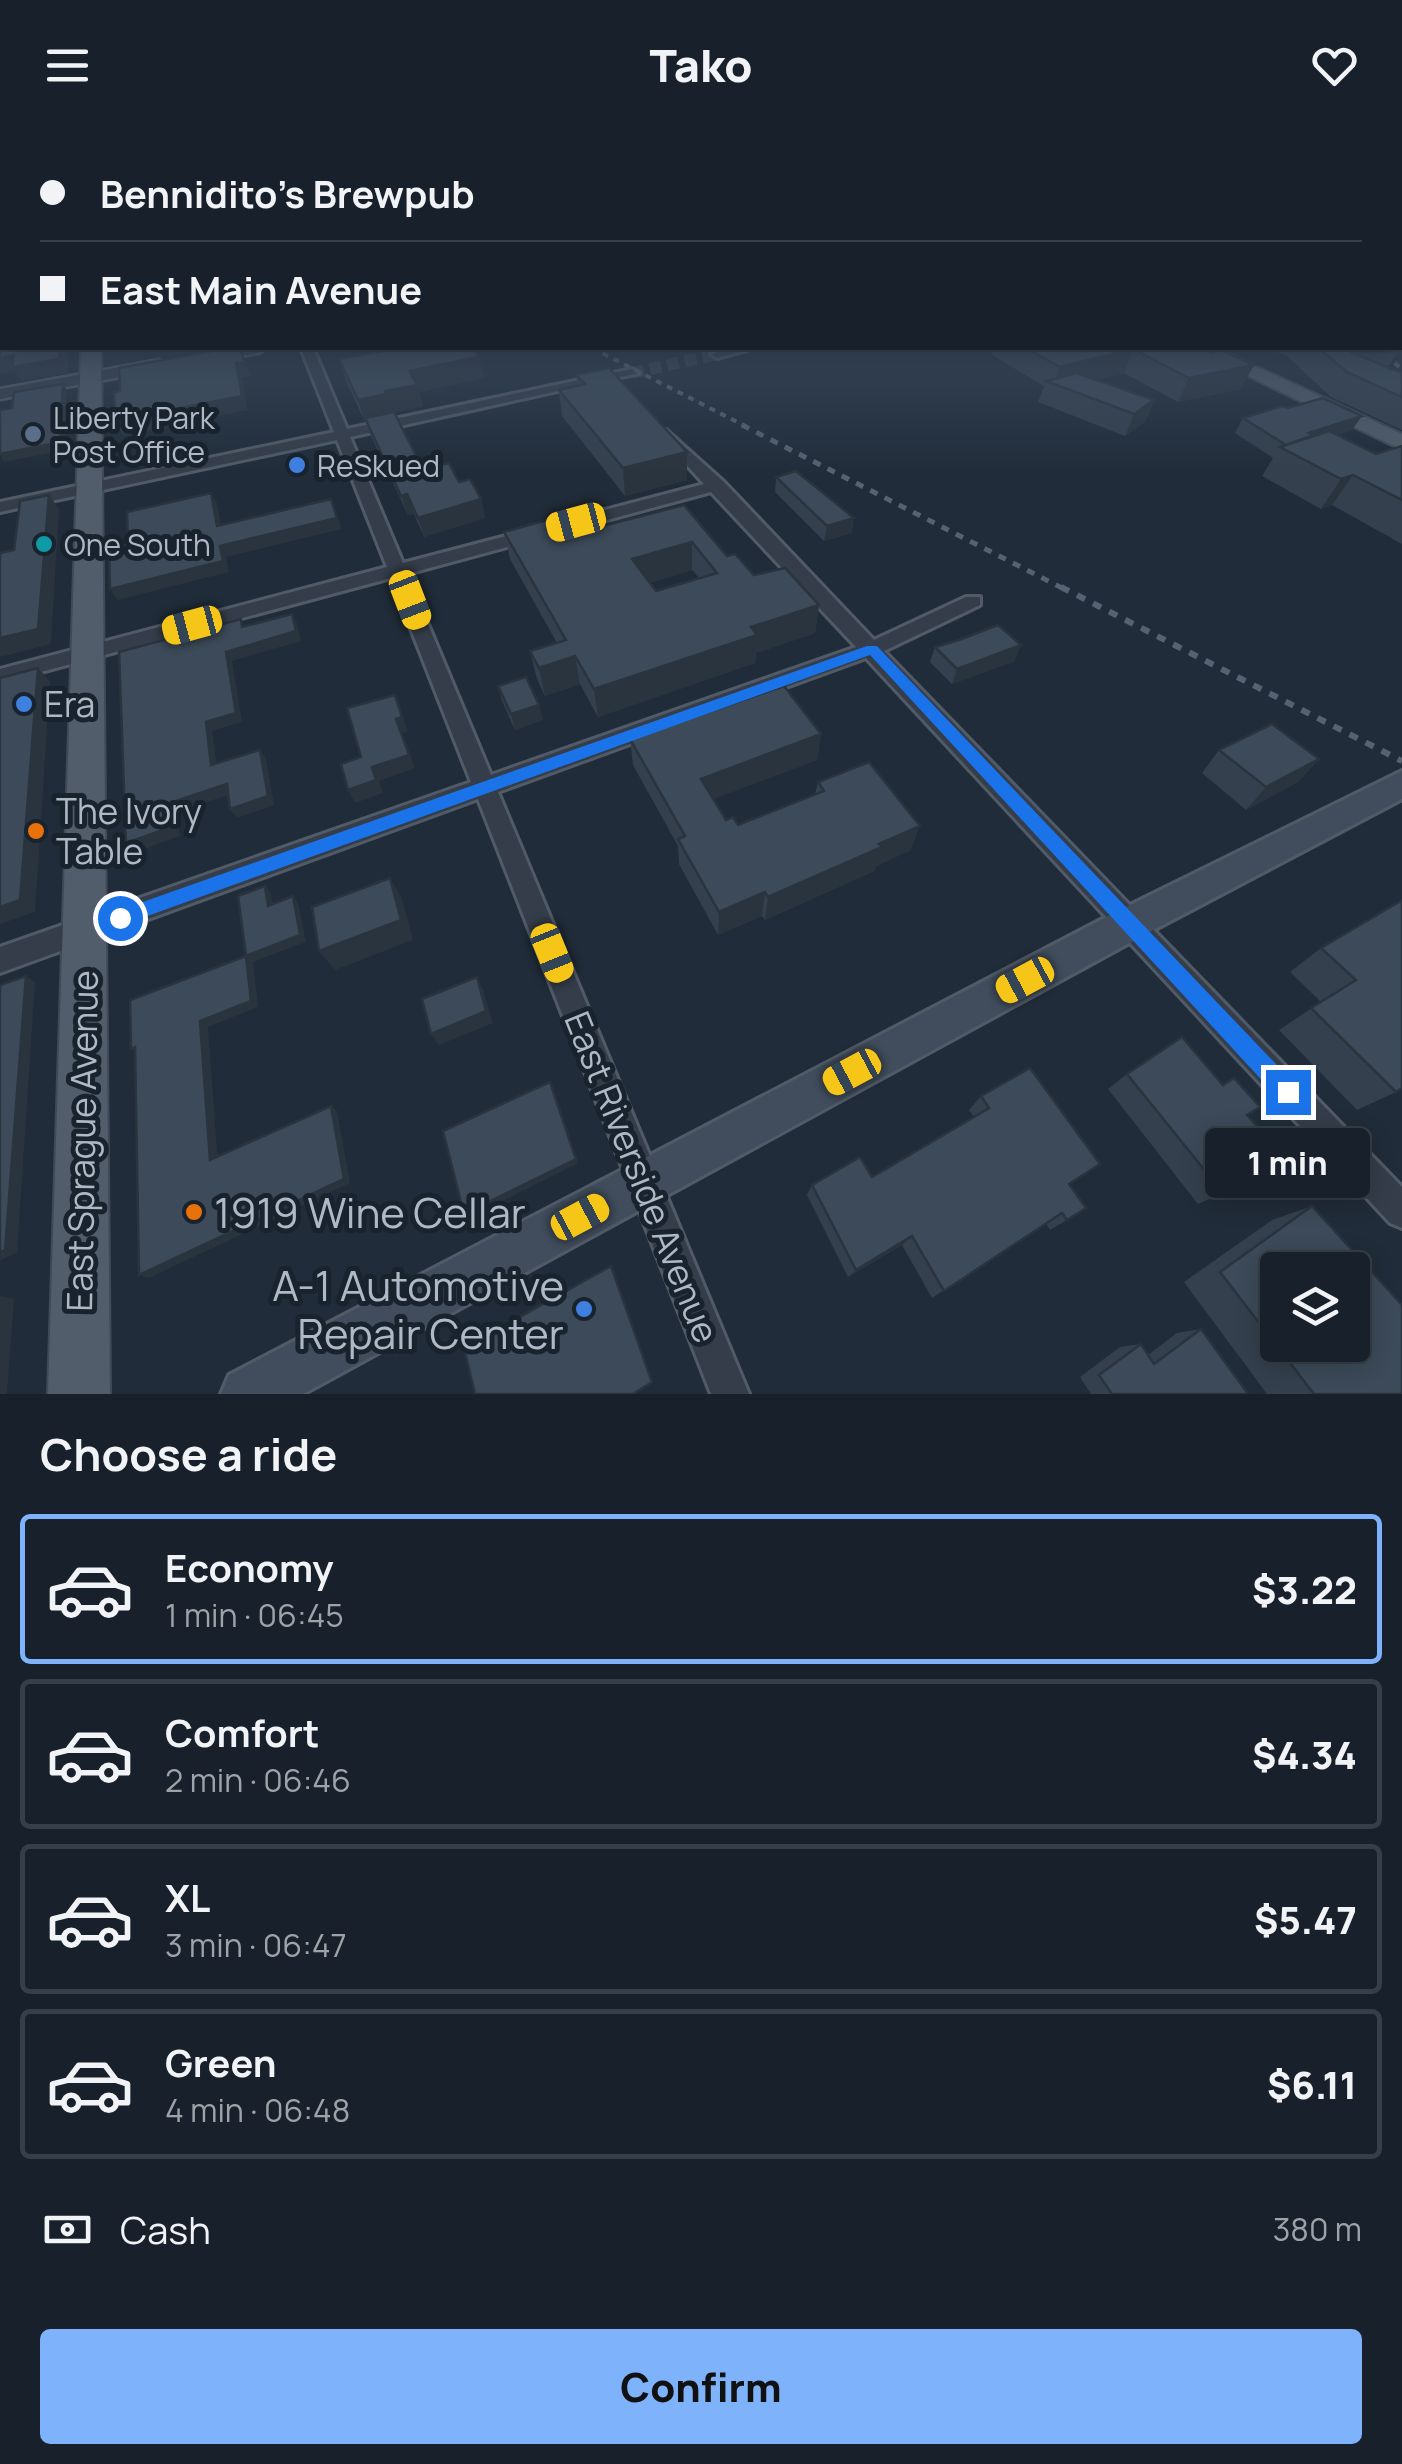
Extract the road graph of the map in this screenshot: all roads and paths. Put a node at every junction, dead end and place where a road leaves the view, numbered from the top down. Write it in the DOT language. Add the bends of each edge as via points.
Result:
graph roads {
  1 [pos="91,357"];
  2 [pos="209,357"];
  3 [pos="311,357"];
  4 [pos="1219,357"];
  5 [pos="91,378"];
  6 [pos="0,394"];
  7 [pos="342,433"];
  8 [pos="1402,443"];
  9 [pos="718,485"];
  10 [pos="90,487"];
  11 [pos="0,506"];
  12 [pos="398,569"];
  13 [pos="973,601"];
  14 [pos="872,649"];
  15 [pos="88,653"];
  16 [pos="0,676"];
  17 [pos="1402,784"];
  18 [pos="486,788"];
  19 [pos="1129,924"];
  20 [pos="84,930"];
  21 [pos="0,960"];
  22 [pos="644,1183"];
  23 [pos="1402,1211"];
  24 [pos="79,1394"];
  25 [pos="248,1394"];
  26 [pos="730,1394"];
  1 -- 5 [label="main road, East Sprague Avenue"];
  2 -- 5 [label="street"];
  3 -- 7 [label="street, East Riverside Avenue"];
  4 -- 8 [label="main road"];
  5 -- 6 [label="street"];
  5 -- 10 [label="main road, East Sprague Avenue"];
  7 -- 9 [label="street" via="622,375 641,407"];
  7 -- 10 [label="street"];
  7 -- 12 [label="street, East Riverside Avenue"];
  9 -- 12 [label="street"];
  9 -- 14 [label="street"];
  10 -- 11 [label="street"];
  10 -- 15 [label="main road, East Sprague Avenue"];
  12 -- 15 [label="street"];
  12 -- 18 [label="street, East Riverside Avenue"];
  13 -- 14 [label="street"];
  14 -- 18 [label="street"];
  14 -- 19 [label="street"];
  15 -- 16 [label="street"];
  15 -- 20 [label="main road, East Sprague Avenue"];
  17 -- 19 [label="main road"];
  18 -- 20 [label="street"];
  18 -- 22 [label="street, East Riverside Avenue"];
  19 -- 22 [label="main road"];
  19 -- 23 [label="street"];
  20 -- 21 [label="street"];
  20 -- 24 [label="main road, East Sprague Avenue"];
  22 -- 25 [label="main road"];
  22 -- 26 [label="street, East Riverside Avenue"];
}
